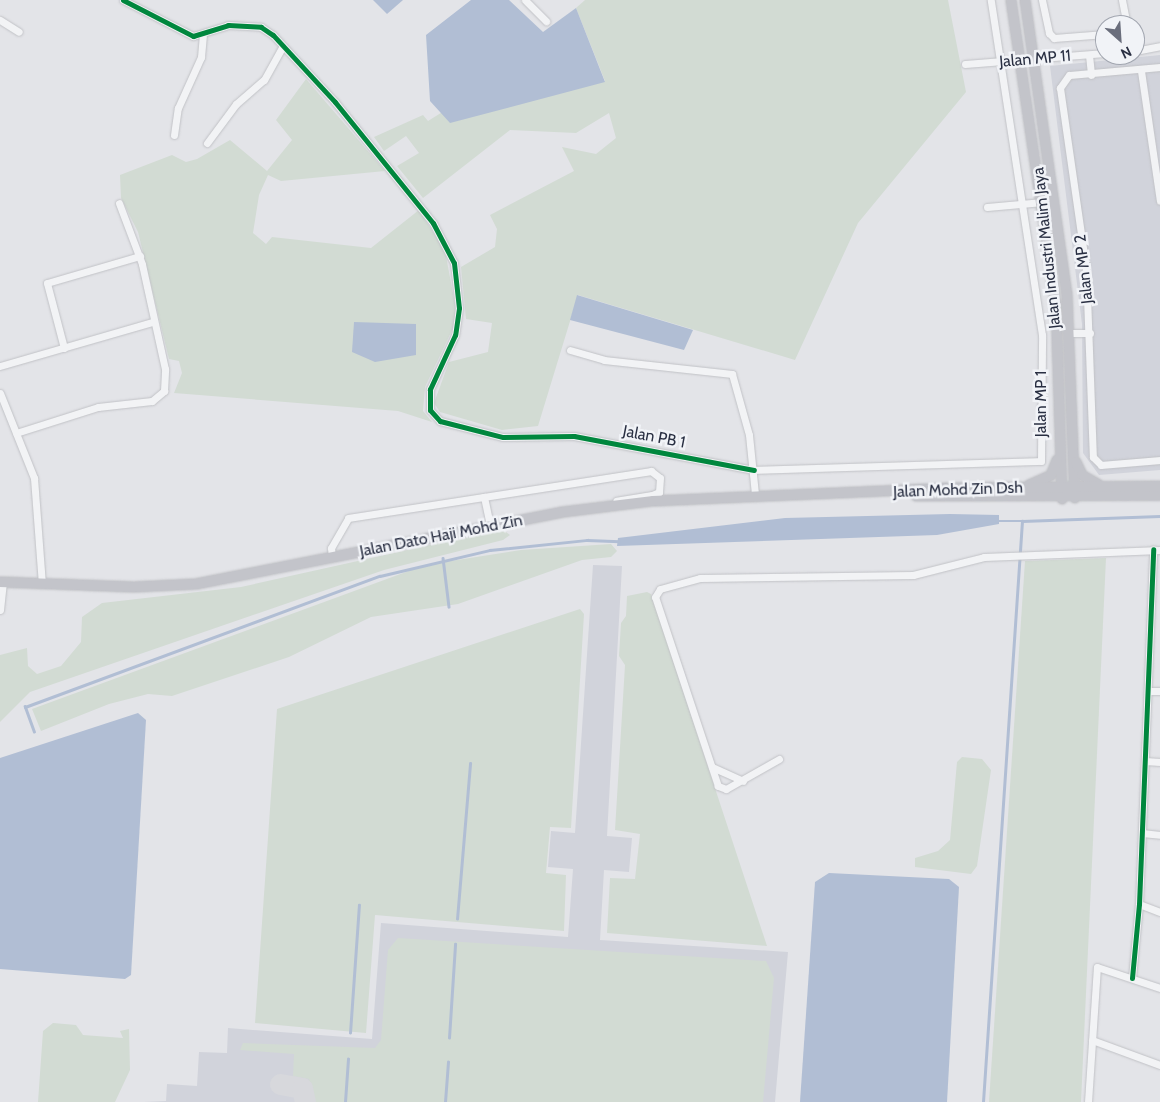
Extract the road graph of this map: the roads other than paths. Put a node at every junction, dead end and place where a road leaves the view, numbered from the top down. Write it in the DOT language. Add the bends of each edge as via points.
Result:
graph roads {
  1 [pos="123,0"];
  2 [pos="525,0"];
  3 [pos="991,0"];
  4 [pos="1011,0"];
  5 [pos="1025,0"];
  6 [pos="1042,0"];
  7 [pos="1122,0"];
  8 [pos="1125,15"];
  9 [pos="0,20"];
  10 [pos="546,21"];
  11 [pos="19,32"];
  12 [pos="1095,35"];
  13 [pos="203,36"];
  14 [pos="282,46"];
  15 [pos="1160,46"];
  16 [pos="1145,49"];
  17 [pos="1089,55"];
  18 [pos="1095,55"];
  19 [pos="1035,57"];
  20 [pos="1023,59"];
  21 [pos="1002,61"];
  22 [pos="965,64"];
  23 [pos="1160,67"];
  24 [pos="1141,71"];
  25 [pos="1091,75"];
  26 [pos="174,136"];
  27 [pos="207,143"];
  28 [pos="1160,201"];
  29 [pos="1043,202"];
  30 [pos="119,203"];
  31 [pos="1024,204"];
  32 [pos="987,207"];
  33 [pos="140,256"];
  34 [pos="152,322"];
  35 [pos="1070,333"];
  36 [pos="1090,333"];
  37 [pos="64,348"];
  38 [pos="570,350"];
  39 [pos="0,366"];
  40 [pos="0,393"];
  41 [pos="16,433"];
  42 [pos="1072,446"];
  43 [pos="1060,452"];
  44 [pos="1160,460"];
  45 [pos="754,470"];
  46 [pos="1104,486"];
  47 [pos="1160,486"];
  48 [pos="1062,487"];
  49 [pos="1075,487"];
  50 [pos="1022,488"];
  51 [pos="883,493"];
  52 [pos="755,494"];
  53 [pos="1160,495"];
  54 [pos="484,497"];
  55 [pos="1075,498"];
  56 [pos="1062,499"];
  57 [pos="600,507"];
  58 [pos="490,526"];
  59 [pos="1157,549"];
  60 [pos="332,557"];
  61 [pos="1,582"];
  62 [pos="42,584"];
  63 [pos="1,610"];
  64 [pos="1151,618"];
  65 [pos="1160,619"];
  66 [pos="1148,691"];
  67 [pos="1160,691"];
  68 [pos="779,759"];
  69 [pos="1145,761"];
  70 [pos="1160,762"];
  71 [pos="712,768"];
  72 [pos="743,781"];
  73 [pos="1142,833"];
  74 [pos="1160,835"];
  75 [pos="1140,904"];
  76 [pos="1160,912"];
  77 [pos="1132,978"];
  78 [pos="1160,988"];
  79 [pos="1092,1040"];
  80 [pos="1160,1065"];
  81 [pos="1088,1102"];
  1 -- 13 [label="street" via="183,33"];
  2 -- 10 [label="street"];
  3 -- 21 [label="street, Jalan MP 1"];
  4 -- 20 [label="main road, Jalan Industri Malim Jaya"];
  5 -- 19 [label="main road, Jalan Industri Malim Jaya"];
  6 -- 12 [label="street" via="1049,34 1054,38"];
  7 -- 8 [label="street"];
  9 -- 11 [label="street"];
  13 -- 14 [label="street" via="228,25 261,27"];
  13 -- 26 [label="street" via="201,57 178,108"];
  14 -- 27 [label="street" via="264,80 236,104"];
  14 -- 45 [label="street, Jalan PB 1" via="335,102 433,223 454,263 459,322 430,389 434,417 503,437 548,436 622,444"];
  15 -- 16 [label="street"];
  17 -- 18 [label="street, Jalan MP 11"];
  17 -- 19 [label="street, Jalan MP 11"];
  17 -- 25 [label="street"];
  19 -- 20 [label="street, Jalan MP 11"];
  19 -- 35 [label="main road, Jalan Industri Malim Jaya"];
  20 -- 21 [label="street, Jalan MP 11"];
  20 -- 29 [label="main road, Jalan Industri Malim Jaya"];
  21 -- 22 [label="street, Jalan MP 11"];
  21 -- 31 [label="street, Jalan MP 1"];
  23 -- 24 [label="street"];
  24 -- 25 [label="street"];
  24 -- 28 [label="street"];
  25 -- 36 [label="street, Jalan MP 2" via="1069,75 1060,88 1086,269"];
  29 -- 31 [label="street"];
  29 -- 43 [label="main road, Jalan Industri Malim Jaya" via="1056,304"];
  30 -- 33 [label="street"];
  31 -- 32 [label="street"];
  31 -- 45 [label="street, Jalan MP 1" via="1042,335 1040,462"];
  33 -- 34 [label="street"];
  33 -- 37 [label="street" via="47,282"];
  34 -- 37 [label="street"];
  34 -- 41 [label="street" via="165,369 164,391 158,400 98,407"];
  35 -- 36 [label="street"];
  35 -- 42 [label="main road, Jalan Industri Malim Jaya"];
  36 -- 44 [label="street, Jalan MP 2" via="1092,457 1101,465"];
  37 -- 39 [label="street"];
  38 -- 45 [label="street" via="604,360 729,371 736,380"];
  40 -- 41 [label="street"];
  41 -- 62 [label="street" via="35,485"];
  42 -- 46 [label="main road" via="1082,475"];
  42 -- 49 [label="main road, Jalan Industri Malim Jaya"];
  43 -- 48 [label="main road, Jalan Industri Malim Jaya"];
  43 -- 50 [label="main road" via="1051,475"];
  45 -- 52 [label="street"];
  46 -- 47 [label="main road, Jalan Mohd Zin Dsh"];
  46 -- 49 [label="main road, Jalan Mohd Zin Dsh"];
  48 -- 49 [label="main road, Jalan Mohd Zin Dsh"];
  48 -- 50 [label="main road, Jalan Mohd Zin Dsh"];
  48 -- 56 [label="main road, Jalan Industri Malim Jaya"];
  49 -- 55 [label="main road, Jalan Industri Malim Jaya"];
  50 -- 51 [label="main road, Jalan Mohd Zin Dsh"];
  51 -- 52 [label="main road, Jalan Dato Haji Mohd Zin"];
  51 -- 56 [label="main road, Jalan Mohd Zin Dsh"];
  52 -- 57 [label="main road, Jalan Dato Haji Mohd Zin"];
  53 -- 55 [label="main road, Jalan Mohd Zin Dsh"];
  54 -- 57 [label="street" via="652,472 660,478 659,492"];
  54 -- 58 [label="street"];
  54 -- 60 [label="street" via="348,518 332,546"];
  55 -- 56 [label="main road, Jalan Mohd Zin Dsh"];
  57 -- 58 [label="main road, Jalan Dato Haji Mohd Zin"];
  58 -- 60 [label="main road, Jalan Dato Haji Mohd Zin"];
  59 -- 64 [label="street"];
  59 -- 71 [label="street" via="984,557 913,575 700,578 660,589 655,597"];
  60 -- 62 [label="main road, Jalan Dato Haji Mohd Zin" via="196,584"];
  61 -- 62 [label="main road, Jalan Dato Haji Mohd Zin"];
  61 -- 63 [label="street"];
  64 -- 65 [label="street"];
  64 -- 66 [label="street"];
  66 -- 67 [label="street"];
  66 -- 69 [label="street"];
  68 -- 72 [label="street"];
  69 -- 70 [label="street"];
  69 -- 73 [label="street"];
  71 -- 72 [label="street"];
  71 -- 72 [label="street" via="722,789"];
  73 -- 74 [label="street"];
  73 -- 75 [label="street"];
  75 -- 76 [label="street"];
  75 -- 77 [label="street"];
  77 -- 78 [label="street"];
  77 -- 79 [label="street" via="1097,968"];
  79 -- 80 [label="street"];
  79 -- 81 [label="street"];
}
